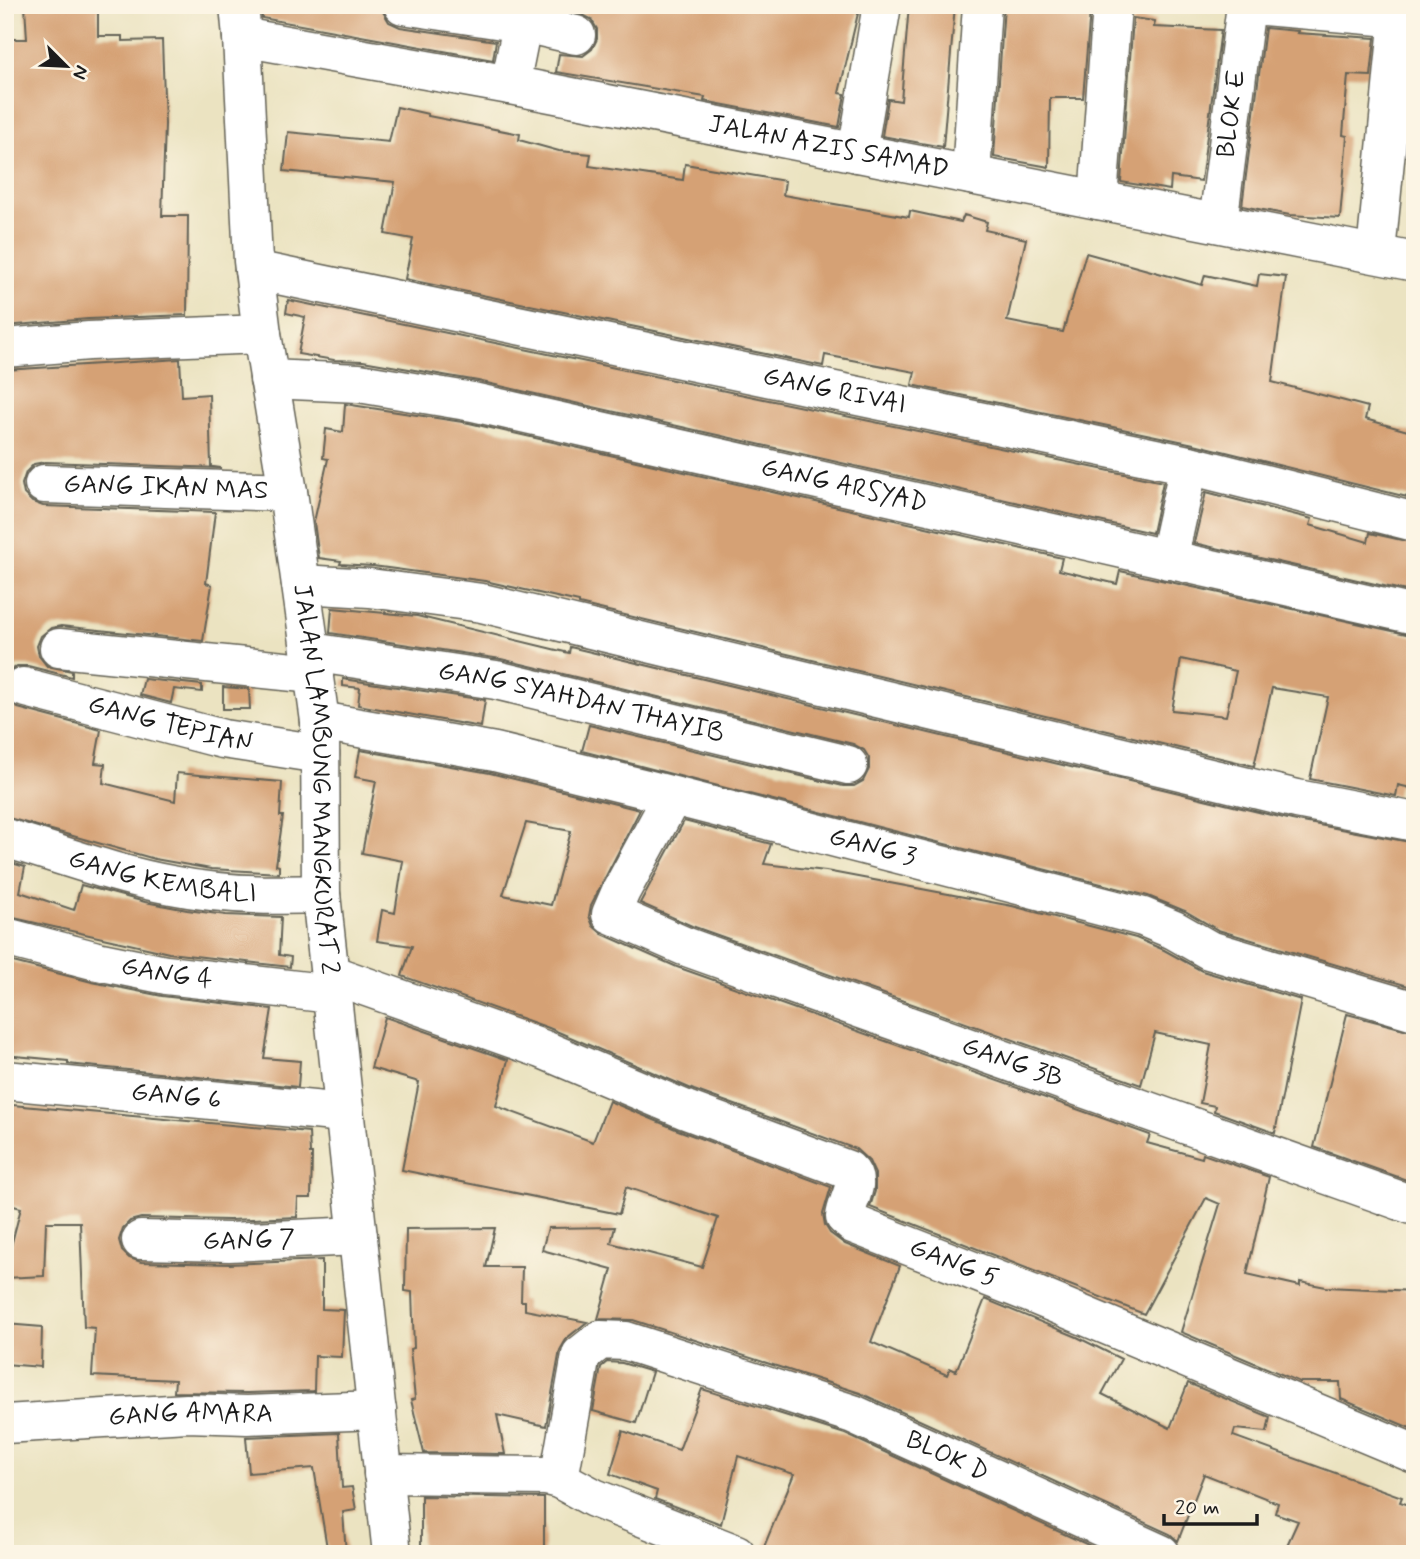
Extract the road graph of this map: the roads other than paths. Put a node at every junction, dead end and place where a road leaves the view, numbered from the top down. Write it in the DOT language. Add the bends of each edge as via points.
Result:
graph roads {
  1 [pos="404,5"];
  2 [pos="882,5"];
  3 [pos="982,5"];
  4 [pos="1112,5"];
  5 [pos="1246,5"];
  6 [pos="1252,5"];
  7 [pos="525,14"];
  8 [pos="1404,14"];
  9 [pos="240,21"];
  10 [pos="576,35"];
  11 [pos="510,85"];
  12 [pos="857,153"];
  13 [pos="971,175"];
  14 [pos="1098,200"];
  15 [pos="1218,223"];
  16 [pos="1377,253"];
  17 [pos="1415,262"];
  18 [pos="254,270"];
  19 [pos="262,334"];
  20 [pos="5,348"];
  21 [pos="269,379"];
  22 [pos="1189,466"];
  23 [pos="44,484"];
  24 [pos="288,492"];
  25 [pos="1415,522"];
  26 [pos="1168,560"];
  27 [pos="301,584"];
  28 [pos="1415,615"];
  29 [pos="59,648"];
  30 [pos="313,663"];
  31 [pos="23,687"];
  32 [pos="320,738"];
  33 [pos="848,765"];
  34 [pos="672,797"];
  35 [pos="1415,822"];
  36 [pos="5,838"];
  37 [pos="321,894"];
  38 [pos="5,937"];
  39 [pos="331,984"];
  40 [pos="1415,1011"];
  41 [pos="542,1049"];
  42 [pos="5,1080"];
  43 [pos="344,1113"];
  44 [pos="1415,1206"];
  45 [pos="358,1236"];
  46 [pos="141,1240"];
  47 [pos="377,1410"];
  48 [pos="5,1424"];
  49 [pos="1415,1454"];
  50 [pos="383,1474"];
  51 [pos="559,1479"];
  52 [pos="392,1553"];
  53 [pos="366,1554"];
  54 [pos="736,1554"];
  55 [pos="1161,1554"];
  1 -- 7 [label="street"];
  2 -- 12 [label="street"];
  3 -- 13 [label="street"];
  4 -- 14 [label="street"];
  5 -- 15 [label="street, BLOK E"];
  6 -- 8 [label="street"];
  7 -- 10 [label="street"];
  7 -- 11 [label="street"];
  8 -- 16 [label="street"];
  9 -- 11 [label="street, JALAN AZIS SAMAD"];
  9 -- 18 [label="street, JALAN LAMBUNG MANGKURAT 2"];
  11 -- 12 [label="street, JALAN AZIS SAMAD"];
  12 -- 13 [label="street, JALAN AZIS SAMAD"];
  13 -- 14 [label="street, JALAN AZIS SAMAD"];
  14 -- 15 [label="street, JALAN AZIS SAMAD"];
  15 -- 16 [label="street, JALAN AZIS SAMAD"];
  16 -- 17 [label="street, JALAN AZIS SAMAD"];
  18 -- 19 [label="street, JALAN LAMBUNG MANGKURAT 2"];
  18 -- 22 [label="street, GANG RIVAI"];
  19 -- 20 [label="street"];
  19 -- 21 [label="street, JALAN LAMBUNG MANGKURAT 2"];
  21 -- 24 [label="street, JALAN LAMBUNG MANGKURAT 2"];
  21 -- 26 [label="street, GANG ARSYAD" via="359,383 473,402"];
  22 -- 25 [label="street, GANG RIVAI"];
  22 -- 26 [label="street"];
  23 -- 24 [label="street, GANG IKAN MAS"];
  24 -- 27 [label="street, JALAN LAMBUNG MANGKURAT 2"];
  26 -- 28 [label="street, GANG ARSYAD"];
  27 -- 30 [label="street, JALAN LAMBUNG MANGKURAT 2"];
  27 -- 35 [label="street" via="482,603 1283,796"];
  29 -- 30 [label="street, GANG SYAHDAN THAYIB"];
  30 -- 32 [label="street, JALAN LAMBUNG MANGKURAT 2"];
  30 -- 33 [label="street, GANG SYAHDAN THAYIB" via="496,680"];
  31 -- 32 [label="street, GANG TEPIAN" via="223,739"];
  32 -- 34 [label="street, GANG 3" via="495,752"];
  32 -- 37 [label="street, JALAN LAMBUNG MANGKURAT 2"];
  34 -- 40 [label="street, GANG 3" via="1143,917 1209,950"];
  34 -- 44 [label="street, GANG 3B" via="611,914 684,946"];
  36 -- 37 [label="street, GANG KEMBALI" via="169,885 203,891"];
  37 -- 39 [label="street, JALAN LAMBUNG MANGKURAT 2"];
  38 -- 39 [label="street, GANG 4" via="166,975"];
  39 -- 41 [label="street, GANG 4"];
  39 -- 43 [label="street, JALAN LAMBUNG MANGKURAT 2"];
  41 -- 49 [label="street, GANG 5" via="686,1110 848,1170 855,1186 845,1217 853,1224"];
  42 -- 43 [label="street, GANG 6"];
  43 -- 45 [label="street, JALAN LAMBUNG MANGKURAT 2"];
  45 -- 46 [label="street, GANG 7"];
  45 -- 47 [label="street, JALAN LAMBUNG MANGKURAT 2"];
  47 -- 48 [label="street, GANG AMARA" via="187,1413"];
  47 -- 50 [label="street, JALAN LAMBUNG MANGKURAT 2"];
  50 -- 51 [label="street"];
  50 -- 52 [label="street, JALAN LAMBUNG MANGKURAT 2"];
  51 -- 54 [label="street" via="594,1498"];
  51 -- 55 [label="street, BLOK D" via="581,1355 600,1340 626,1340 853,1413"];
  52 -- 53 [label="street"];
}
